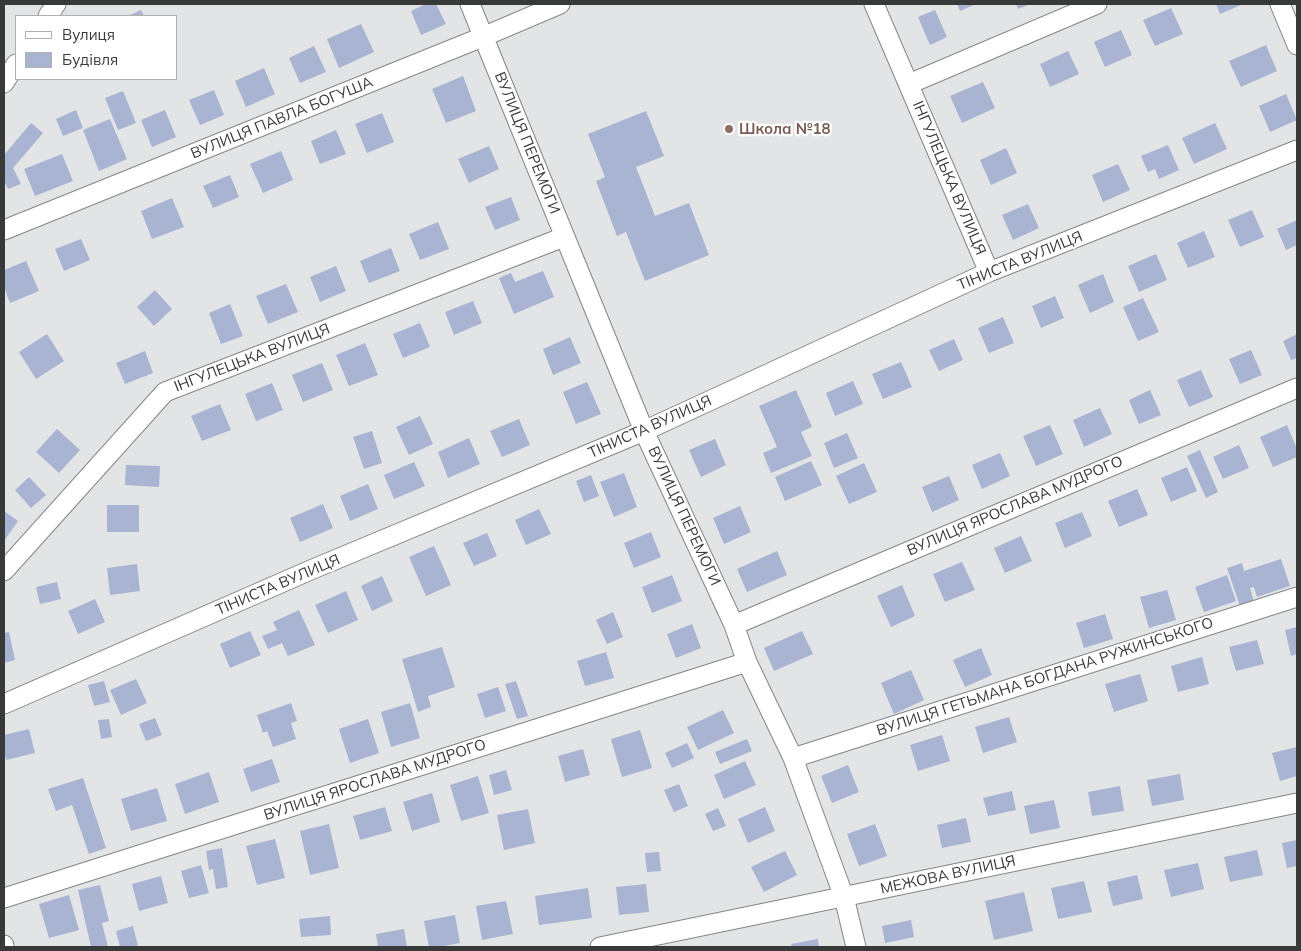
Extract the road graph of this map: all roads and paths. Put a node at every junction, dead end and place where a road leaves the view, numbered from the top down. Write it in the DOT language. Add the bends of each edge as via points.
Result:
graph roads {
  1 [pos="56,4"];
  2 [pos="470,4"];
  3 [pos="560,4"];
  4 [pos="874,4"];
  5 [pos="1097,4"];
  6 [pos="1280,4"];
  7 [pos="49,15"];
  8 [pos="485,36"];
  9 [pos="1297,45"];
  10 [pos="15,66"];
  11 [pos="4,83"];
  12 [pos="909,84"];
  13 [pos="1297,150"];
  14 [pos="4,230"];
  15 [pos="564,236"];
  16 [pos="989,272"];
  17 [pos="1297,388"];
  18 [pos="644,431"];
  19 [pos="4,571"];
  20 [pos="1297,596"];
  21 [pos="734,625"];
  22 [pos="747,662"];
  23 [pos="4,704"];
  24 [pos="793,758"];
  25 [pos="1297,803"];
  26 [pos="844,897"];
  27 [pos="4,898"];
  28 [pos="600,947"];
  29 [pos="856,947"];
  1 -- 7 [label="street"];
  2 -- 8 [label="street, ВУЛИЦЯ ПЕРЕМОГИ"];
  3 -- 8 [label="street, ВУЛИЦЯ ПАВЛА БОГУША"];
  4 -- 12 [label="street, ІНГУЛЕЦЬКА ВУЛИЦЯ"];
  5 -- 12 [label="street, ІНГУЛЕЦЬКА ВУЛИЦЯ"];
  6 -- 9 [label="street"];
  8 -- 14 [label="street, ВУЛИЦЯ ПАВЛА БОГУША"];
  8 -- 15 [label="street, ВУЛИЦЯ ПЕРЕМОГИ"];
  10 -- 11 [label="street"];
  12 -- 16 [label="street, ІНГУЛЕЦЬКА ВУЛИЦЯ"];
  13 -- 16 [label="street, ТІНИСТА ВУЛИЦЯ"];
  15 -- 18 [label="street, ВУЛИЦЯ ПЕРЕМОГИ"];
  15 -- 19 [label="street, ІНГУЛЕЦЬКА ВУЛИЦЯ" via="166,392"];
  16 -- 18 [label="street, ТІНИСТА ВУЛИЦЯ"];
  17 -- 21 [label="street, ВУЛИЦЯ ЯРОСЛАВА МУДРОГО"];
  18 -- 21 [label="street, ВУЛИЦЯ ПЕРЕМОГИ"];
  18 -- 23 [label="street, ТІНИСТА ВУЛИЦЯ" via="313,569"];
  20 -- 24 [label="street, ВУЛИЦЯ ГЕТЬМАНА БОГДАНА РУЖИНСЬКОГО"];
  21 -- 22 [label="street, ВУЛИЦЯ ПЕРЕМОГИ"];
  22 -- 24 [label="street, ВУЛИЦЯ ПЕРЕМОГИ"];
  22 -- 27 [label="street, ВУЛИЦЯ ЯРОСЛАВА МУДРОГО"];
  24 -- 26 [label="street, ВУЛИЦЯ ПЕРЕМОГИ"];
  25 -- 26 [label="street, МЕЖОВА ВУЛИЦЯ"];
  26 -- 28 [label="street, МЕЖОВА ВУЛИЦЯ"];
  26 -- 29 [label="street, ВУЛИЦЯ ПЕРЕМОГИ"];
}
